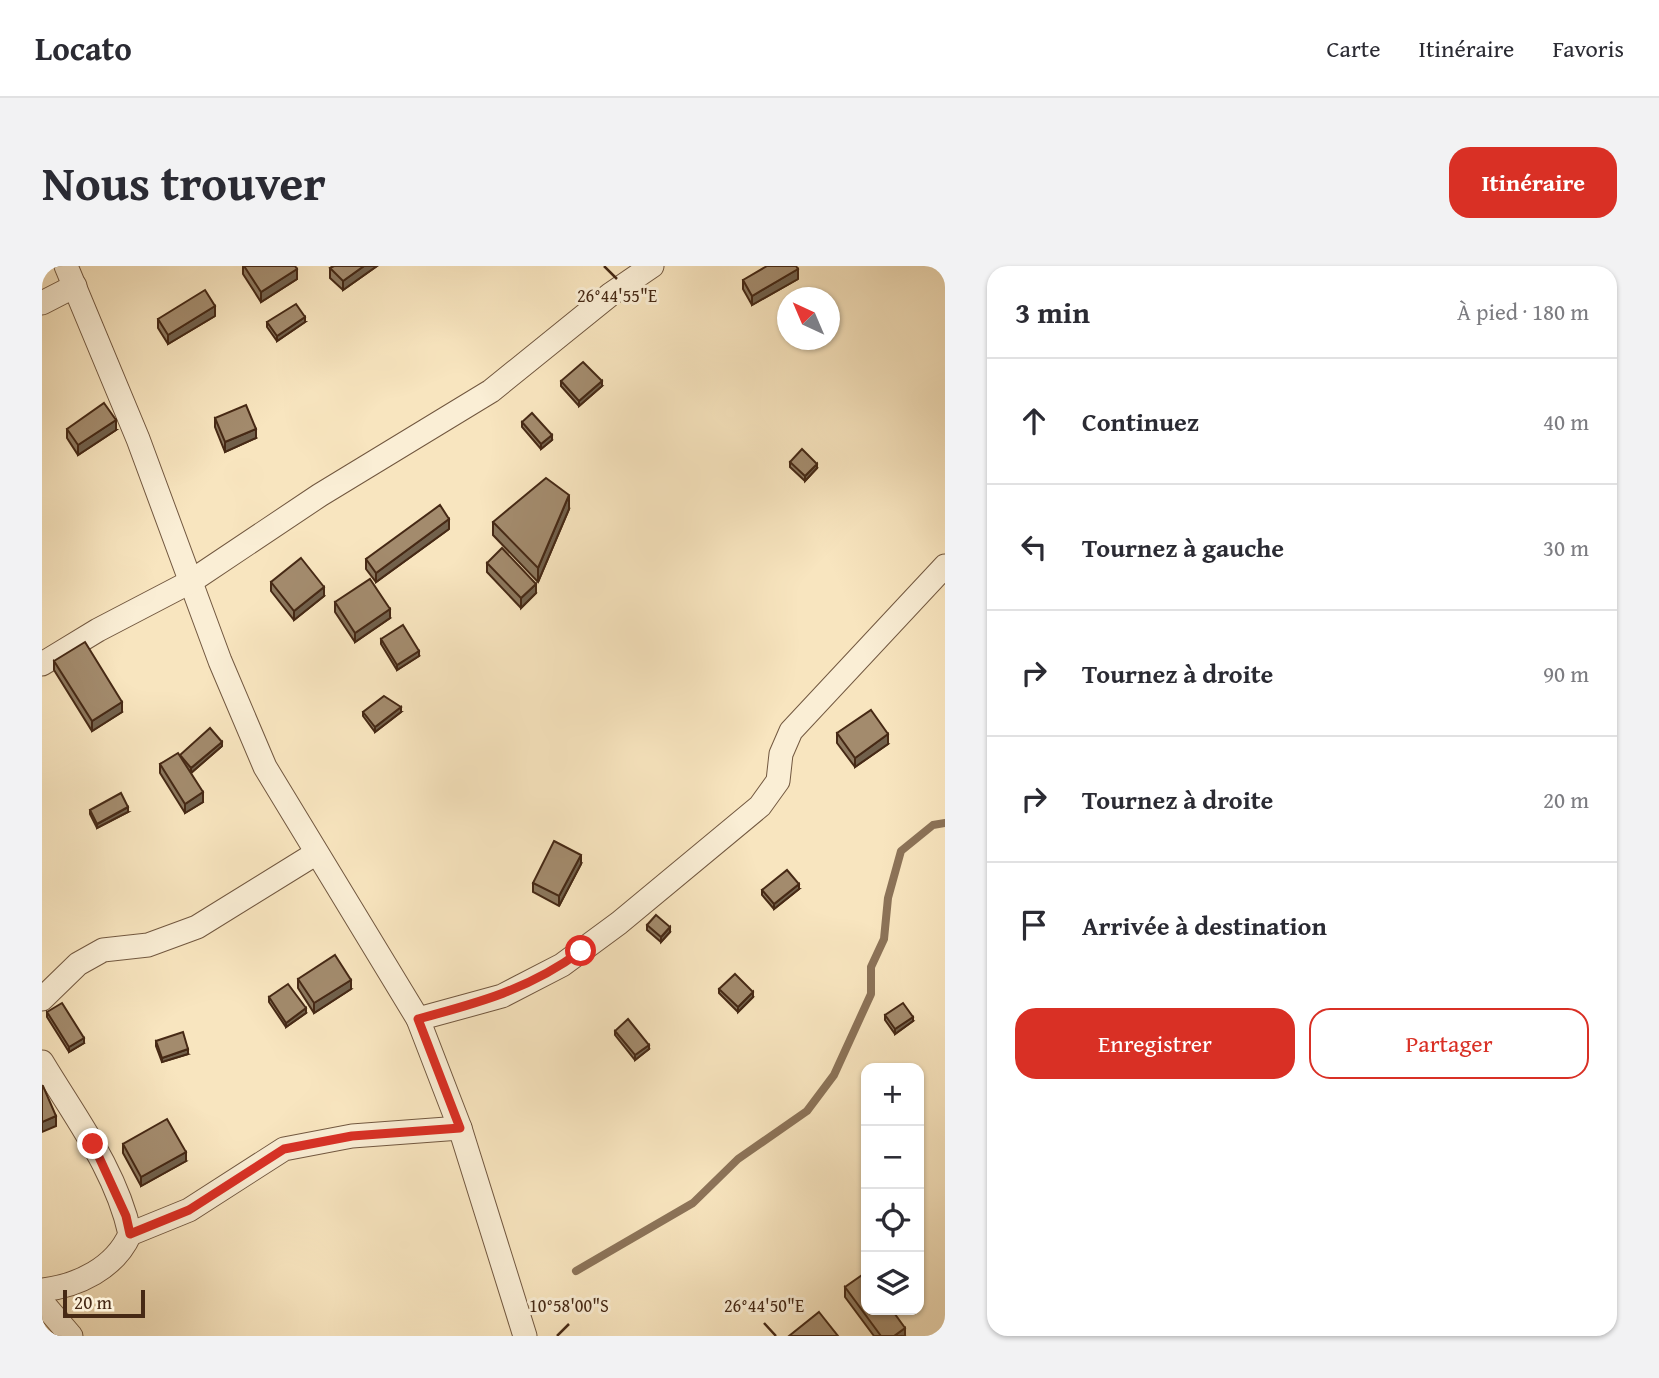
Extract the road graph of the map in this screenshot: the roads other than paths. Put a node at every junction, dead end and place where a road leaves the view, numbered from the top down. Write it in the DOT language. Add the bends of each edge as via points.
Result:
graph roads {
  1 [pos="652,266"];
  2 [pos="70,276"];
  3 [pos="42,303"];
  4 [pos="945,566"];
  5 [pos="190,582"];
  6 [pos="42,664"];
  7 [pos="315,854"];
  8 [pos="42,999"];
  9 [pos="418,1019"];
  10 [pos="42,1062"];
  11 [pos="460,1128"];
  12 [pos="130,1234"];
  13 [pos="42,1290"];
  14 [pos="42,1302"];
  15 [pos="71,1336"];
  16 [pos="525,1336"];
  1 -- 5 [label="street" via="491,391 331,488"];
  2 -- 3 [label="street"];
  2 -- 5 [label="street" via="138,439"];
  4 -- 9 [label="street" via="791,731 781,754 778,781 760,806 562,965 502,996"];
  5 -- 6 [label="street"];
  5 -- 7 [label="street" via="265,768"];
  7 -- 8 [label="street" via="197,927 148,945 103,950 78,964"];
  7 -- 9 [label="street"];
  9 -- 11 [label="street"];
  10 -- 12 [label="street" via="114,1186"];
  11 -- 12 [label="street" via="352,1136 284,1149 189,1210"];
  11 -- 16 [label="street"];
  12 -- 13 [label="street" via="122,1252 103,1268 60,1288"];
  14 -- 15 [label="street"];
}
